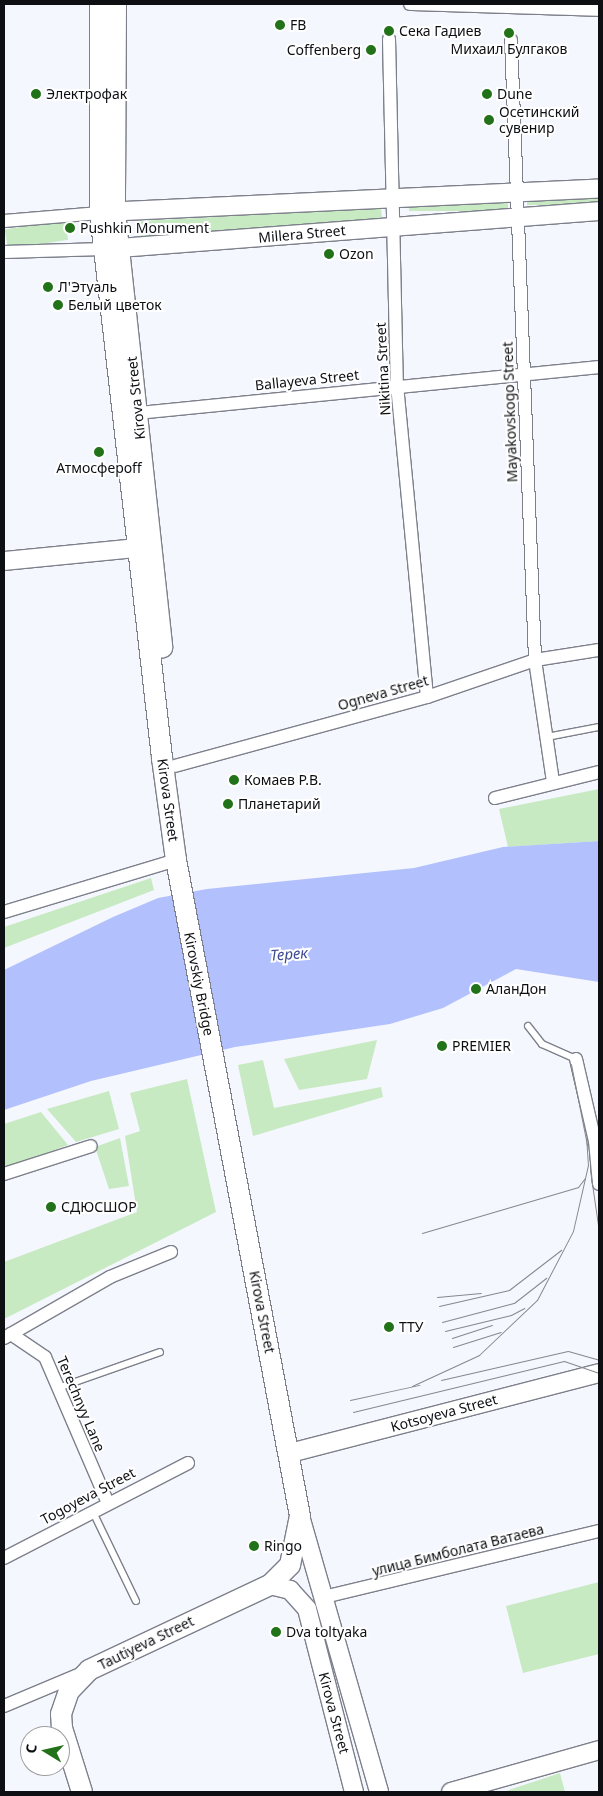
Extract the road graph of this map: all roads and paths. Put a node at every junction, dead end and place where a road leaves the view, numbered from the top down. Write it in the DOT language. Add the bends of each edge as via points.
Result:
graph roads {
  1 [pos="100,4"];
  2 [pos="116,4"];
  3 [pos="410,4"];
  4 [pos="599,10"];
  5 [pos="389,39"];
  6 [pos="511,40"];
  7 [pos="599,189"];
  8 [pos="517,192"];
  9 [pos="391,199"];
  10 [pos="599,211"];
  11 [pos="107,212"];
  12 [pos="517,218"];
  13 [pos="4,221"];
  14 [pos="391,226"];
  15 [pos="112,249"];
  16 [pos="4,252"];
  17 [pos="599,367"];
  18 [pos="523,373"];
  19 [pos="397,385"];
  20 [pos="138,413"];
  21 [pos="144,547"];
  22 [pos="4,561"];
  23 [pos="599,650"];
  24 [pos="535,660"];
  25 [pos="427,696"];
  26 [pos="599,727"];
  27 [pos="547,737"];
  28 [pos="175,766"];
  29 [pos="599,772"];
  30 [pos="553,782"];
  31 [pos="495,798"];
  32 [pos="177,865"];
  33 [pos="4,912"];
  34 [pos="528,1026"];
  35 [pos="576,1059"];
  36 [pos="222,1107"];
  37 [pos="91,1146"];
  38 [pos="4,1174"];
  39 [pos="599,1184"];
  40 [pos="171,1252"];
  41 [pos="8,1336"];
  42 [pos="160,1352"];
  43 [pos="599,1372"];
  44 [pos="58,1388"];
  45 [pos="290,1452"];
  46 [pos="188,1462"];
  47 [pos="107,1501"];
  48 [pos="92,1509"];
  49 [pos="300,1516"];
  50 [pos="599,1531"];
  51 [pos="4,1558"];
  52 [pos="270,1585"];
  53 [pos="324,1597"];
  54 [pos="136,1601"];
  55 [pos="89,1670"];
  56 [pos="4,1706"];
  57 [pos="599,1750"];
  58 [pos="82,1792"];
  59 [pos="354,1792"];
  60 [pos="379,1792"];
  61 [pos="450,1792"];
  1 -- 11 [label="main road, Kirova Street"];
  2 -- 11 [label="main road, Kirova Street"];
  3 -- 4 [label="street"];
  5 -- 9 [label="street, Nikitina Street"];
  6 -- 8 [label="street, Mayakovskogo Street"];
  7 -- 8 [label="street, Millera Street"];
  8 -- 9 [label="street, Millera Street"];
  8 -- 12 [label="street, Mayakovskogo Street"];
  9 -- 11 [label="street, Millera Street"];
  9 -- 14 [label="street, Nikitina Street"];
  10 -- 12 [label="street, Millera Street"];
  11 -- 13 [label="street, Millera Street"];
  11 -- 15 [label="main road, Kirova Street"];
  12 -- 14 [label="street, Millera Street"];
  12 -- 18 [label="street, Mayakovskogo Street"];
  14 -- 15 [label="street, Millera Street"];
  14 -- 19 [label="street, Nikitina Street"];
  15 -- 16 [label="street, Millera Street"];
  15 -- 20 [label="main road, Kirova Street"];
  15 -- 21 [label="main road, Kirova Street"];
  17 -- 18 [label="street, Ballayeva Street"];
  18 -- 19 [label="street, Ballayeva Street"];
  18 -- 24 [label="street, Mayakovskogo Street"];
  19 -- 20 [label="street, Ballayeva Street"];
  19 -- 25 [label="street, Nikitina Street"];
  20 -- 21 [label="main road, Kirova Street"];
  21 -- 22 [label="street"];
  21 -- 28 [label="main road, Kirova Street"];
  21 -- 32 [label="main road, Kirova Street"];
  23 -- 24 [label="street, Ogneva Street"];
  24 -- 25 [label="street, Ogneva Street"];
  24 -- 27 [label="street, Mayakovskogo Street"];
  25 -- 28 [label="street, Ogneva Street"];
  26 -- 27 [label="lane"];
  27 -- 30 [label="street, Mayakovskogo Street"];
  28 -- 32 [label="main road, Kirova Street" via="179,807"];
  29 -- 30 [label="street"];
  30 -- 31 [label="street"];
  32 -- 33 [label="street"];
  32 -- 36 [label="main road, Kirovskiy Bridge"];
  34 -- 35 [label="lane" via="542,1044"];
  35 -- 39 [label="street" via="595,1141"];
  36 -- 45 [label="main road, Kirova Street"];
  37 -- 38 [label="street"];
  40 -- 41 [label="street" via="110,1277"];
  41 -- 44 [label="street, Terechnyy Lane" via="45,1357"];
  42 -- 44 [label="lane"];
  43 -- 45 [label="street, Kotsoyeva Street"];
  44 -- 47 [label="street, Terechnyy Lane"];
  45 -- 49 [label="main road, Kirova Street"];
  46 -- 47 [label="street, Togoyeva Street"];
  47 -- 48 [label="street, Togoyeva Street"];
  48 -- 51 [label="street, Togoyeva Street"];
  48 -- 54 [label="lane"];
  49 -- 52 [label="main road, Kirova Street" via="290,1565"];
  49 -- 53 [label="street, Kirova Street"];
  50 -- 53 [label="street, улица Бимболата Ватаева"];
  52 -- 55 [label="main road, Tautiyeva Street"];
  52 -- 59 [label="street, Kirova Street" via="290,1590 306,1609"];
  53 -- 60 [label="street, Kirova Street"];
  55 -- 56 [label="street"];
  55 -- 58 [label="main road, Tautiyeva Street" via="69,1692 61,1714"];
  57 -- 61 [label="street"];
}
